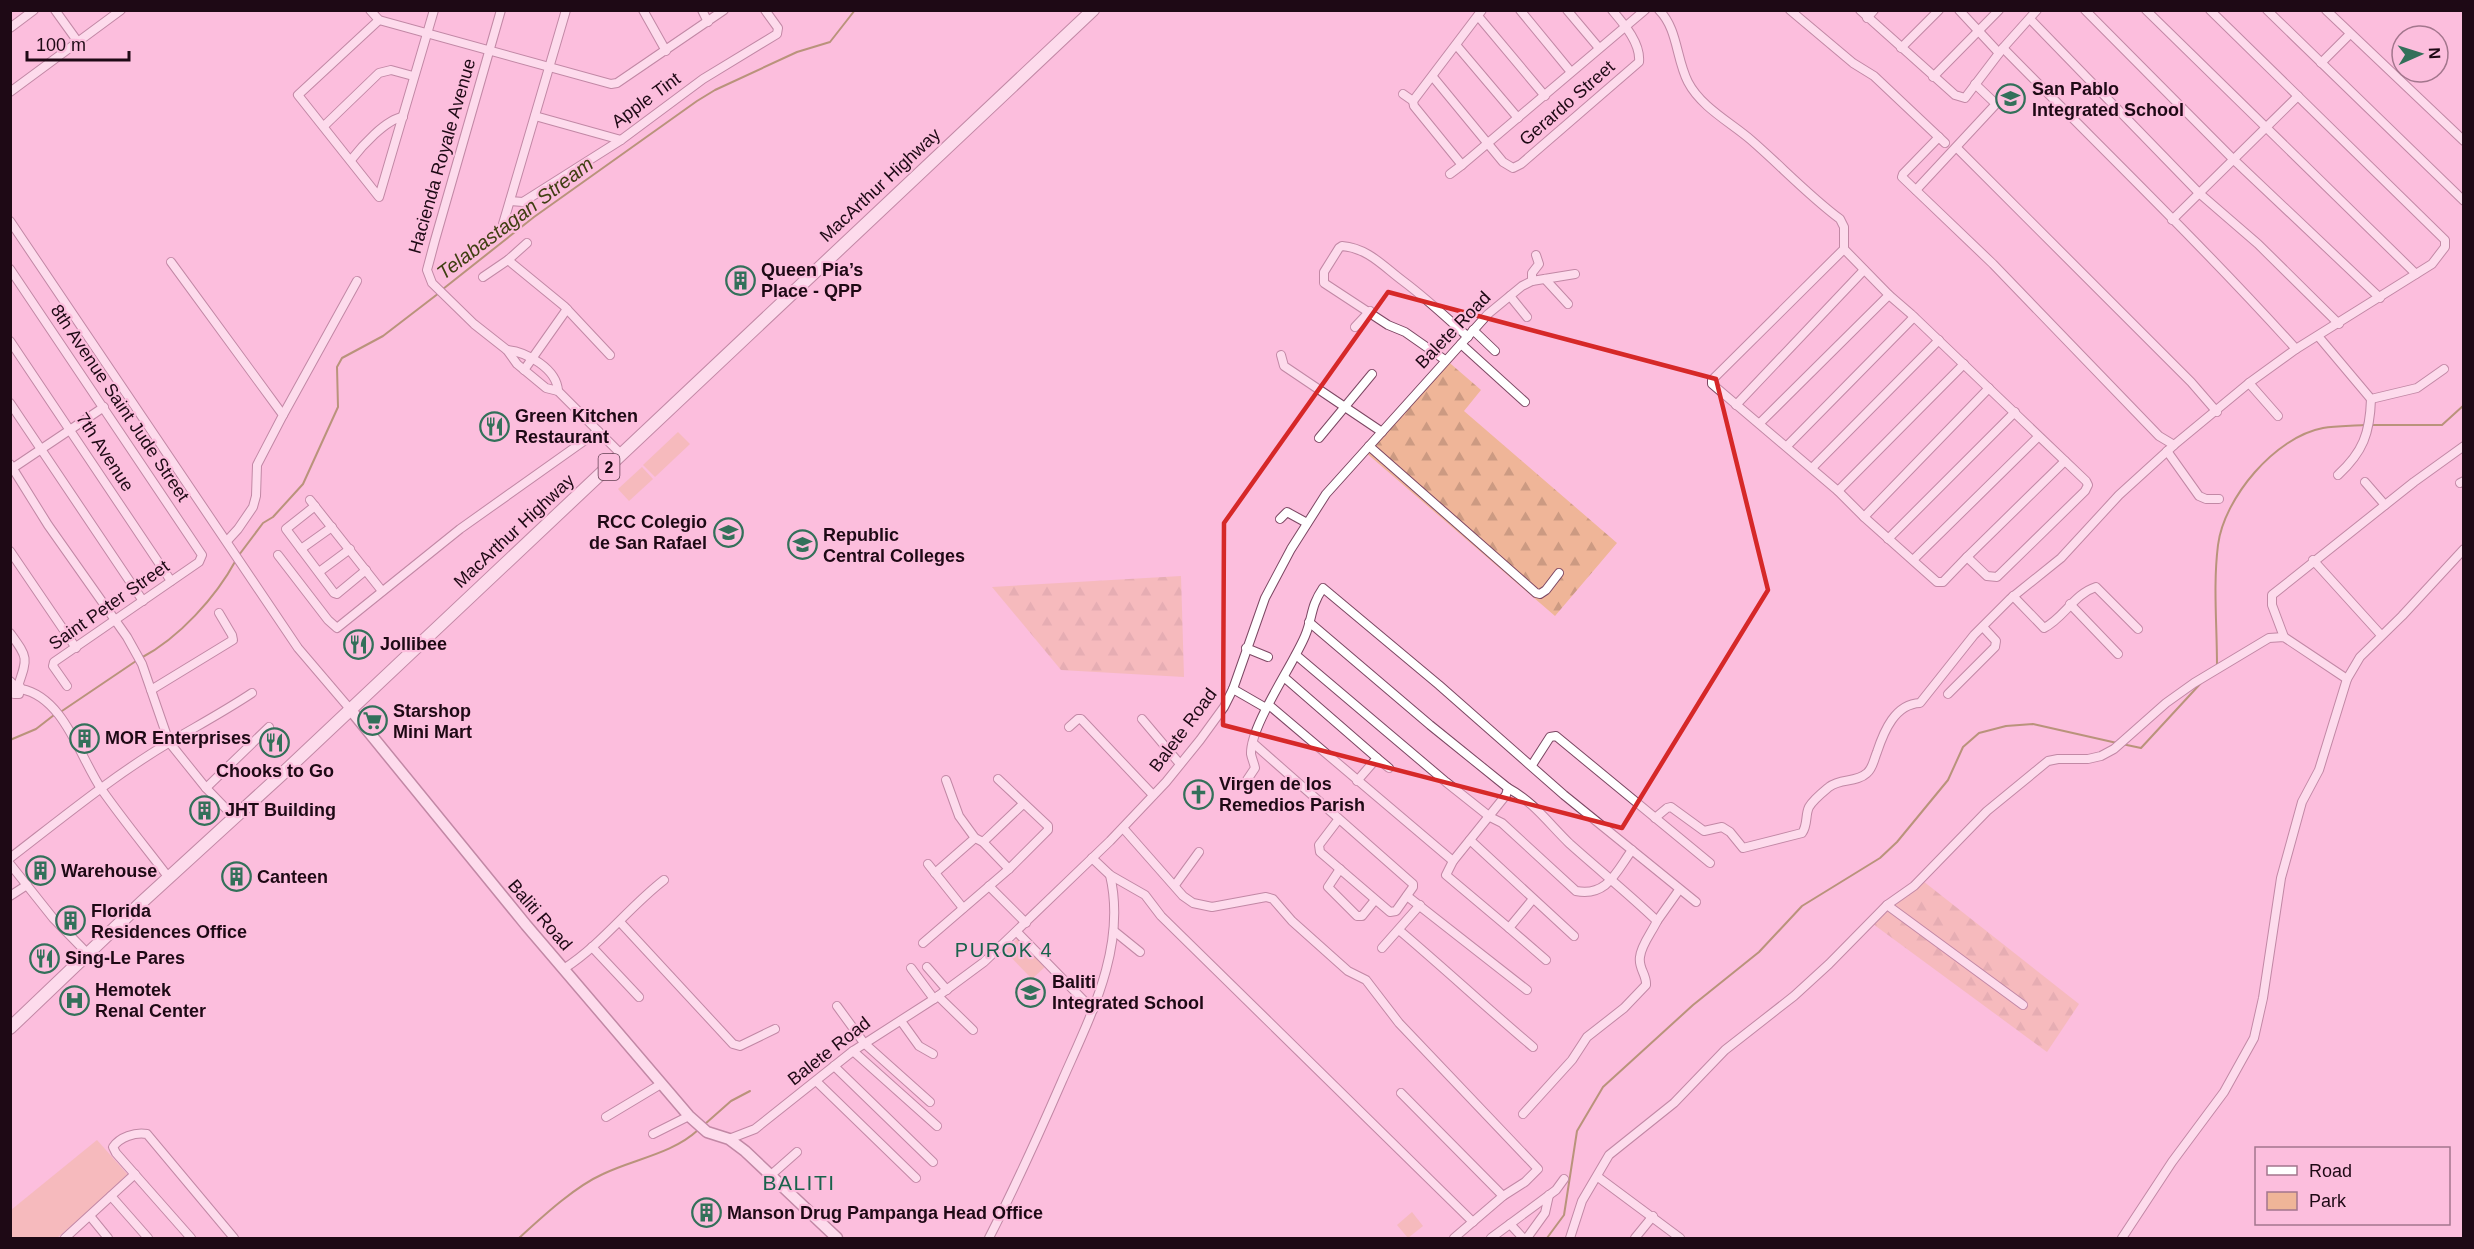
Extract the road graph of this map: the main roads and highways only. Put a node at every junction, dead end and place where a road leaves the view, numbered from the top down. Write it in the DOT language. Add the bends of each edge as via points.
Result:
graph roads {
  1 [pos="1093,10"];
  2 [pos="350,709"];
  3 [pos="10,1028"];
  4 [pos="837,1239"];
  1 -- 2 [label="highway, MacArthur Highway / 2"];
  2 -- 3 [label="highway, MacArthur Highway / 2"];
  2 -- 4 [label="main road, Baliti Road" via="518,916 693,1120 709,1134 729,1139"];
}
